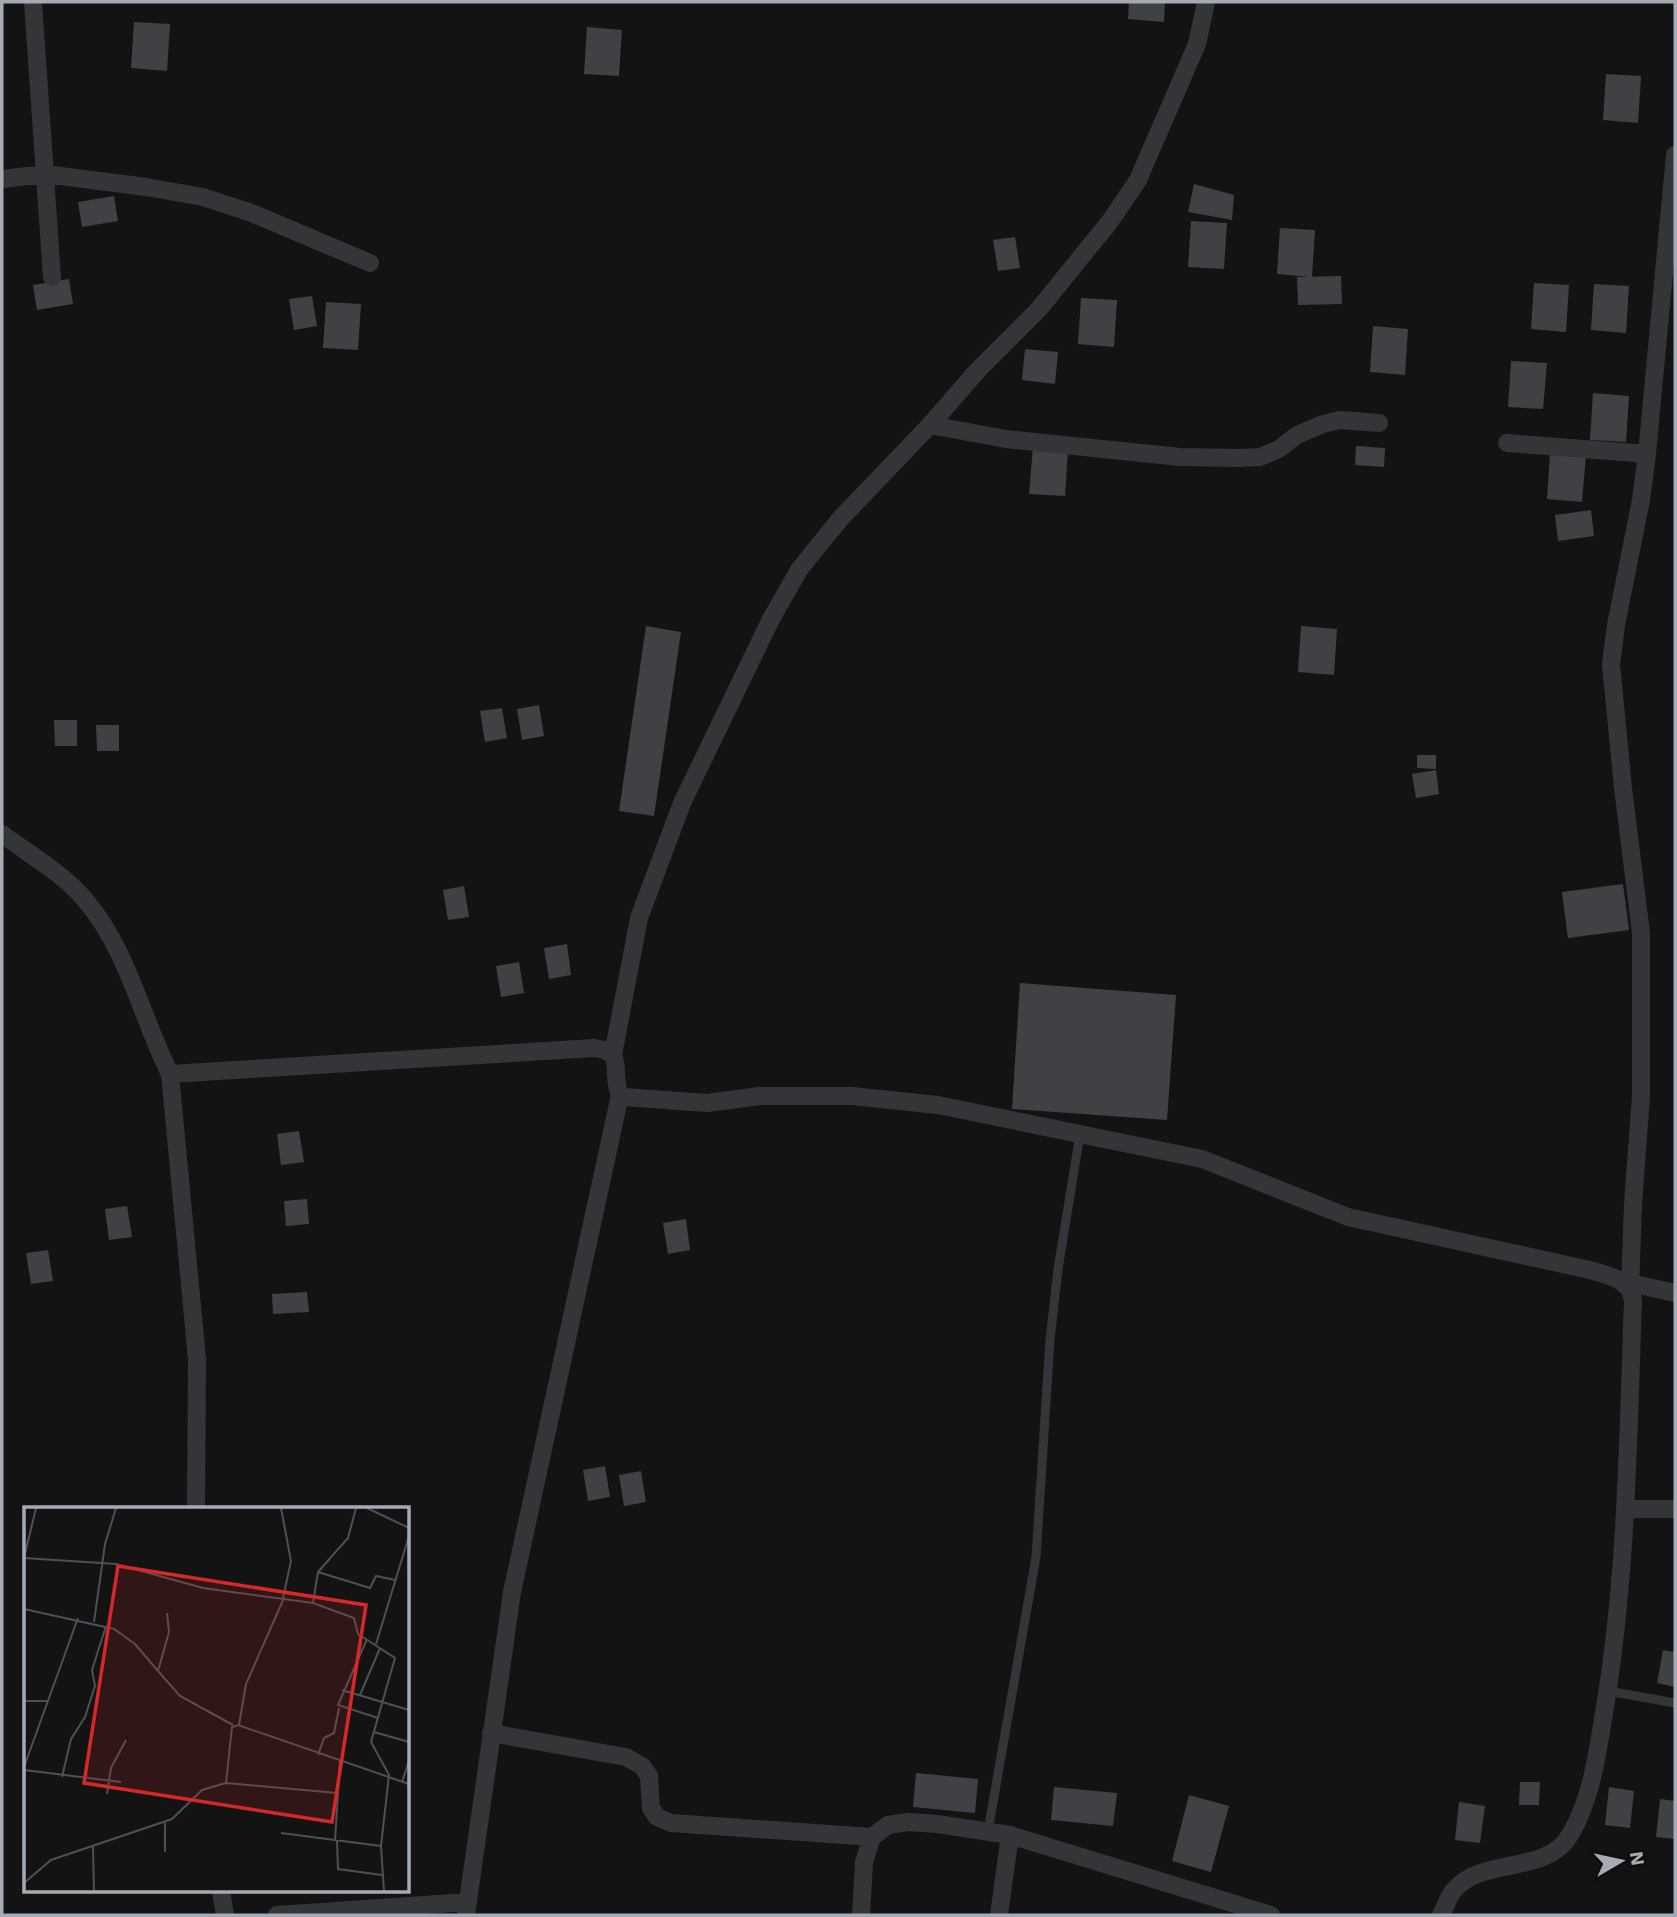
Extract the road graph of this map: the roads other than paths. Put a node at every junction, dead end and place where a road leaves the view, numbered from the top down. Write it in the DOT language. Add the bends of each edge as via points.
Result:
graph roads {
  1 [pos="33,2"];
  2 [pos="1206,2"];
  3 [pos="1675,155"];
  4 [pos="45,174"];
  5 [pos="2,179"];
  6 [pos="370,263"];
  7 [pos="52,276"];
  8 [pos="1379,423"];
  9 [pos="930,425"];
  10 [pos="1507,443"];
  11 [pos="1647,454"];
  12 [pos="2,834"];
  13 [pos="613,1055"];
  14 [pos="170,1074"];
  15 [pos="620,1096"];
  16 [pos="1080,1134"];
  17 [pos="1630,1287"];
  18 [pos="1675,1293"];
  19 [pos="196,1507"];
  20 [pos="1626,1509"];
  21 [pos="1675,1509"];
  22 [pos="1608,1691"];
  23 [pos="1675,1703"];
  24 [pos="491,1733"];
  25 [pos="988,1831"];
  26 [pos="1010,1835"];
  27 [pos="872,1837"];
  28 [pos="221,1892"];
  29 [pos="467,1908"];
  30 [pos="225,1915"];
  31 [pos="277,1915"];
  32 [pos="861,1915"];
  33 [pos="999,1915"];
  34 [pos="1271,1915"];
  35 [pos="1441,1915"];
  1 -- 4 [label="street"];
  2 -- 9 [label="street" via="1197,44 1138,180 1039,309"];
  3 -- 11 [label="street"];
  4 -- 5 [label="street"];
  4 -- 6 [label="street" via="202,197"];
  4 -- 7 [label="street"];
  8 -- 9 [label="street" via="1340,420 1322,424 1261,457 1241,458 1180,457 1006,439"];
  9 -- 13 [label="street" via="818,546 771,619 682,803 639,918"];
  10 -- 11 [label="street"];
  11 -- 17 [label="street" via="1611,664 1641,933 1641,1096"];
  12 -- 14 [label="street" via="85,899 104,924"];
  13 -- 14 [label="street" via="594,1048"];
  13 -- 15 [label="street" via="614,1083"];
  14 -- 19 [label="street" via="197,1359"];
  15 -- 16 [label="street" via="707,1103 760,1096 852,1096 937,1105"];
  15 -- 24 [label="street" via="512,1592"];
  16 -- 17 [label="street" via="1202,1159 1348,1217 1590,1270"];
  16 -- 25 [label="lane" via="1058,1269 1036,1557"];
  17 -- 18 [label="street"];
  17 -- 20 [label="street"];
  20 -- 21 [label="street"];
  20 -- 22 [label="street"];
  22 -- 23 [label="lane"];
  22 -- 35 [label="street" via="1583,1811 1569,1838 1546,1856 1464,1882 1452,1892"];
  24 -- 27 [label="street" via="626,1757 649,1776 651,1808 657,1817 671,1823"];
  24 -- 29 [label="street"];
  25 -- 26 [label="street"];
  25 -- 27 [label="street" via="908,1822 888,1825"];
  26 -- 33 [label="street"];
  26 -- 34 [label="street"];
  27 -- 32 [label="street" via="864,1862"];
  28 -- 30 [label="street"];
  29 -- 31 [label="street"];
}
